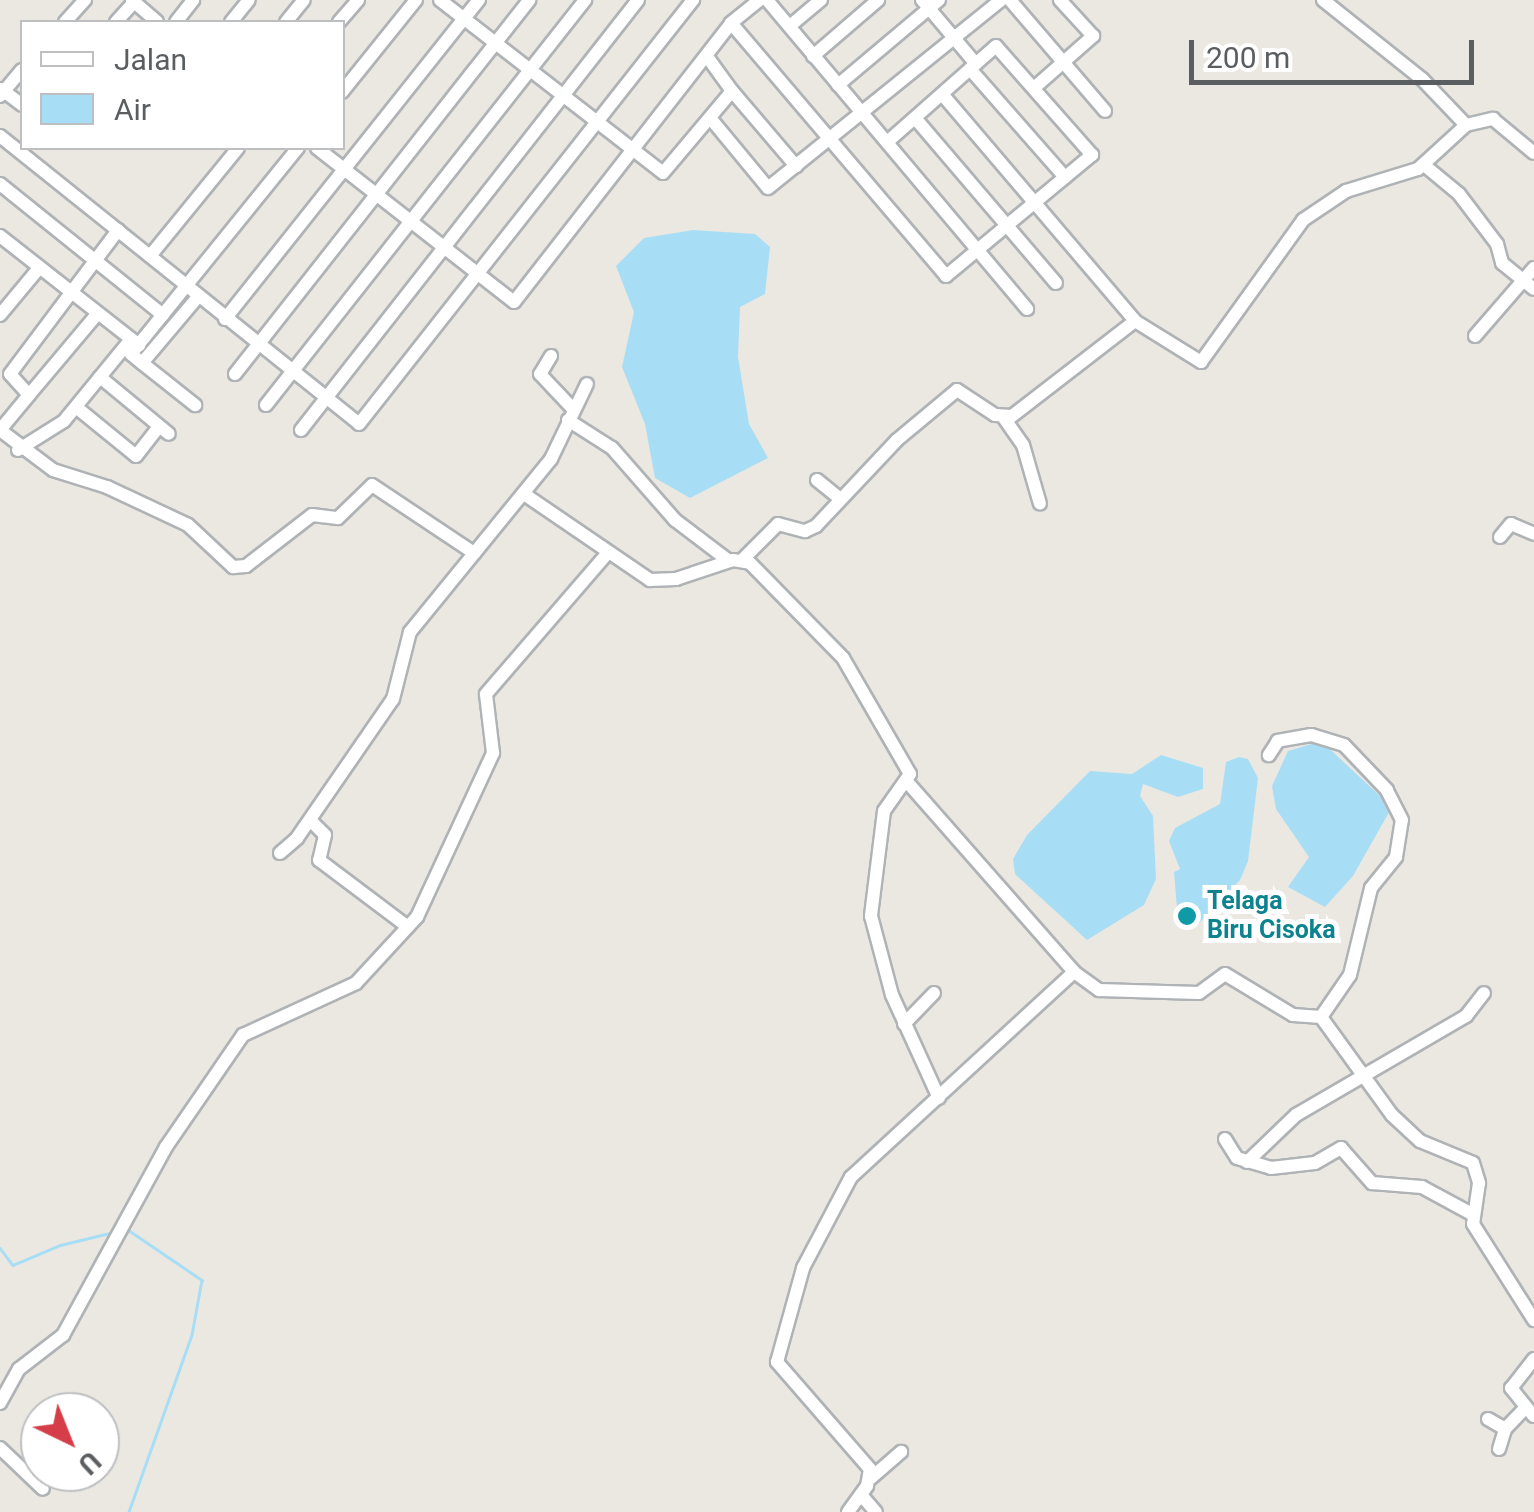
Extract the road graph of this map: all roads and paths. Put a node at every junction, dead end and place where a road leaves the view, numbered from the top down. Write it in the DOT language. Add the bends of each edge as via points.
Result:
graph roads {
  1 [pos="85,0"];
  2 [pos="193,0"];
  3 [pos="250,0"];
  4 [pos="304,0"];
  5 [pos="358,0"];
  6 [pos="416,0"];
  7 [pos="440,0"];
  8 [pos="479,0"];
  9 [pos="529,0"];
  10 [pos="585,0"];
  11 [pos="638,0"];
  12 [pos="693,0"];
  13 [pos="759,0"];
  14 [pos="767,0"];
  15 [pos="820,0"];
  16 [pos="878,0"];
  17 [pos="1000,0"];
  18 [pos="1010,0"];
  19 [pos="1060,0"];
  20 [pos="1323,0"];
  21 [pos="135,2"];
  22 [pos="930,3"];
  23 [pos="464,19"];
  24 [pos="67,20"];
  25 [pos="155,20"];
  26 [pos="178,20"];
  27 [pos="234,20"];
  28 [pos="288,20"];
  29 [pos="342,20"];
  30 [pos="731,23"];
  31 [pos="791,26"];
  32 [pos="953,39"];
  33 [pos="496,43"];
  34 [pos="813,56"];
  35 [pos="708,58"];
  36 [pos="1062,62"];
  37 [pos="973,66"];
  38 [pos="530,70"];
  39 [pos="20,72"];
  40 [pos="838,85"];
  41 [pos="345,88"];
  42 [pos="1034,88"];
  43 [pos="732,91"];
  44 [pos="1,92"];
  45 [pos="942,94"];
  46 [pos="563,97"];
  47 [pos="1105,111"];
  48 [pos="862,113"];
  49 [pos="915,118"];
  50 [pos="712,119"];
  51 [pos="1466,124"];
  52 [pos="597,125"];
  53 [pos="0,136"];
  54 [pos="827,139"];
  55 [pos="887,142"];
  56 [pos="236,150"];
  57 [pos="297,150"];
  58 [pos="320,150"];
  59 [pos="631,150"];
  60 [pos="1534,153"];
  61 [pos="1424,165"];
  62 [pos="796,166"];
  63 [pos="344,168"];
  64 [pos="1066,177"];
  65 [pos="0,184"];
  66 [pos="378,194"];
  67 [pos="1037,202"];
  68 [pos="414,222"];
  69 [pos="1006,227"];
  70 [pos="118,230"];
  71 [pos="0,236"];
  72 [pos="445,246"];
  73 [pos="979,250"];
  74 [pos="150,256"];
  75 [pos="94,260"];
  76 [pos="40,268"];
  77 [pos="1534,268"];
  78 [pos="480,274"];
  79 [pos="1056,283"];
  80 [pos="1528,284"];
  81 [pos="69,290"];
  82 [pos="192,293"];
  83 [pos="1027,309"];
  84 [pos="98,313"];
  85 [pos="0,315"];
  86 [pos="162,315"];
  87 [pos="225,319"];
  88 [pos="1134,321"];
  89 [pos="1475,336"];
  90 [pos="135,342"];
  91 [pos="258,344"];
  92 [pos="551,356"];
  93 [pos="142,363"];
  94 [pos="294,372"];
  95 [pos="235,374"];
  96 [pos="100,377"];
  97 [pos="587,384"];
  98 [pos="29,396"];
  99 [pos="328,398"];
  100 [pos="195,405"];
  101 [pos="266,405"];
  102 [pos="76,408"];
  103 [pos="570,414"];
  104 [pos="1004,418"];
  105 [pos="0,430"];
  106 [pos="301,430"];
  107 [pos="18,450"];
  108 [pos="817,480"];
  109 [pos="524,494"];
  110 [pos="840,498"];
  111 [pos="1040,504"];
  112 [pos="1534,534"];
  113 [pos="1500,536"];
  114 [pos="474,553"];
  115 [pos="607,554"];
  116 [pos="736,561"];
  117 [pos="1270,755"];
  118 [pos="909,784"];
  119 [pos="310,820"];
  120 [pos="280,852"];
  121 [pos="408,927"];
  122 [pos="1074,972"];
  123 [pos="934,993"];
  124 [pos="1484,993"];
  125 [pos="1321,1017"];
  126 [pos="904,1024"];
  127 [pos="1367,1078"];
  128 [pos="939,1098"];
  129 [pos="1225,1139"];
  130 [pos="1248,1162"];
  131 [pos="1472,1214"];
  132 [pos="1534,1320"];
  133 [pos="1534,1359"];
  134 [pos="0,1403"];
  135 [pos="1530,1412"];
  136 [pos="1488,1419"];
  137 [pos="1505,1428"];
  138 [pos="0,1448"];
  139 [pos="1498,1449"];
  140 [pos="901,1452"];
  141 [pos="20,1467"];
  142 [pos="871,1478"];
  143 [pos="862,1496"];
  144 [pos="848,1512"];
  145 [pos="876,1512"];
  1 -- 24 [label="street"];
  2 -- 26 [label="street"];
  3 -- 27 [label="street"];
  4 -- 28 [label="street"];
  5 -- 29 [label="street"];
  6 -- 41 [label="street"];
  7 -- 23 [label="street"];
  8 -- 23 [label="street"];
  9 -- 33 [label="street"];
  10 -- 38 [label="street"];
  11 -- 46 [label="street"];
  12 -- 52 [label="street"];
  13 -- 30 [label="street"];
  14 -- 31 [label="street"];
  15 -- 31 [label="street"];
  16 -- 34 [label="street"];
  17 -- 32 [label="street"];
  18 -- 36 [label="street"];
  19 -- 36 [label="street" via="1093,36"];
  20 -- 51 [label="street" via="1422,79"];
  21 -- 25 [label="street"];
  22 -- 32 [label="street"];
  22 -- 40 [label="street"];
  23 -- 33 [label="street"];
  23 -- 63 [label="street"];
  30 -- 35 [label="street"];
  30 -- 54 [label="street"];
  31 -- 34 [label="street"];
  32 -- 37 [label="street"];
  32 -- 48 [label="street"];
  33 -- 38 [label="street"];
  33 -- 66 [label="street"];
  34 -- 40 [label="street"];
  35 -- 43 [label="street"];
  35 -- 59 [label="street"];
  36 -- 42 [label="street"];
  36 -- 47 [label="street"];
  37 -- 42 [label="street" via="996,46"];
  37 -- 45 [label="street"];
  37 -- 64 [label="street"];
  38 -- 46 [label="street"];
  38 -- 68 [label="street"];
  39 -- 44 [label="street"];
  40 -- 48 [label="street"];
  42 -- 64 [label="street" via="1092,155"];
  43 -- 50 [label="street"];
  43 -- 62 [label="street"];
  45 -- 49 [label="street"];
  45 -- 67 [label="street"];
  46 -- 52 [label="street"];
  46 -- 72 [label="street"];
  48 -- 54 [label="street"];
  48 -- 55 [label="street"];
  49 -- 55 [label="street"];
  49 -- 69 [label="street"];
  50 -- 59 [label="street" via="670,172 654,170"];
  50 -- 62 [label="street" via="768,188"];
  51 -- 60 [label="street" via="1493,119"];
  51 -- 61 [label="street"];
  52 -- 59 [label="street"];
  52 -- 78 [label="street"];
  53 -- 70 [label="street"];
  54 -- 62 [label="street"];
  54 -- 73 [label="street" via="946,276"];
  55 -- 73 [label="street"];
  56 -- 74 [label="street"];
  57 -- 82 [label="street"];
  58 -- 63 [label="street"];
  59 -- 78 [label="street" via="514,302"];
  61 -- 80 [label="street" via="1458,195 1497,244 1502,263"];
  61 -- 88 [label="street" via="1346,190 1303,220 1201,362"];
  63 -- 66 [label="street"];
  63 -- 87 [label="street"];
  64 -- 67 [label="street"];
  65 -- 75 [label="street"];
  66 -- 68 [label="street"];
  66 -- 91 [label="street"];
  67 -- 69 [label="street"];
  67 -- 88 [label="street"];
  68 -- 72 [label="street"];
  68 -- 94 [label="street"];
  69 -- 73 [label="street"];
  69 -- 79 [label="street"];
  70 -- 74 [label="street"];
  70 -- 75 [label="street"];
  71 -- 76 [label="street"];
  72 -- 78 [label="street"];
  72 -- 99 [label="street"];
  73 -- 83 [label="street"];
  74 -- 82 [label="street"];
  75 -- 81 [label="street"];
  75 -- 86 [label="street"];
  76 -- 81 [label="street"];
  76 -- 85 [label="street"];
  77 -- 80 [label="street"];
  78 -- 99 [label="street" via="359,424"];
  80 -- 89 [label="street"];
  81 -- 84 [label="street"];
  81 -- 98 [label="street" via="10,374"];
  82 -- 86 [label="street"];
  82 -- 87 [label="street"];
  82 -- 93 [label="street"];
  84 -- 90 [label="street"];
  84 -- 98 [label="street"];
  86 -- 90 [label="street"];
  87 -- 91 [label="street"];
  88 -- 104 [label="street"];
  90 -- 93 [label="street" via="131,354"];
  90 -- 96 [label="street"];
  91 -- 94 [label="street"];
  91 -- 95 [label="street"];
  92 -- 103 [label="street" via="540,374"];
  93 -- 100 [label="street"];
  94 -- 99 [label="street"];
  94 -- 101 [label="street"];
  96 -- 102 [label="street"];
  96 -- 102 [label="street" via="164,430 136,456"];
  97 -- 103 [label="street"];
  98 -- 105 [label="street"];
  99 -- 106 [label="street"];
  102 -- 107 [label="street"];
  103 -- 109 [label="street" via="551,459"];
  103 -- 116 [label="street" via="612,448 675,520"];
  104 -- 110 [label="street" via="957,390"];
  104 -- 111 [label="street" via="1023,445"];
  105 -- 107 [label="street"];
  107 -- 114 [label="street" via="76,482 108,487 188,525 233,567 246,566 312,515 338,518 372,485"];
  108 -- 110 [label="street"];
  109 -- 114 [label="street"];
  109 -- 115 [label="street"];
  110 -- 116 [label="street" via="812,529 778,524"];
  112 -- 113 [label="street" via="1511,524"];
  114 -- 119 [label="street" via="410,632 393,699"];
  115 -- 116 [label="street" via="655,580"];
  115 -- 121 [label="street" via="486,694 493,753 437,883"];
  116 -- 118 [label="street" via="790,599 843,658 904,760"];
  117 -- 125 [label="street" via="1278,741 1311,735 1344,745 1387,790 1402,820 1396,857 1371,888 1350,976"];
  118 -- 122 [label="street"];
  118 -- 126 [label="street" via="884,811 871,916"];
  119 -- 120 [label="street"];
  119 -- 121 [label="street" via="324,835 318,860"];
  121 -- 134 [label="street" via="356,983 243,1035 134,1204 63,1335 20,1369"];
  122 -- 125 [label="street" via="1116,994 1199,993 1225,974 1293,1015"];
  122 -- 128 [label="street"];
  123 -- 126 [label="street"];
  124 -- 127 [label="street" via="1466,1016"];
  125 -- 127 [label="street"];
  126 -- 128 [label="street"];
  127 -- 130 [label="street" via="1296,1115"];
  127 -- 131 [label="street" via="1375,1096 1420,1141 1473,1163 1478,1183"];
  128 -- 142 [label="street" via="841,1190 803,1268 776,1354 782,1370 863,1456"];
  129 -- 130 [label="street"];
  130 -- 131 [label="street" via="1309,1164 1339,1148 1372,1183 1422,1187"];
  131 -- 132 [label="street" via="1479,1239"];
  133 -- 135 [label="street" via="1512,1381 1511,1392"];
  135 -- 137 [label="street"];
  136 -- 137 [label="street"];
  137 -- 139 [label="street"];
  138 -- 141 [label="street"];
  140 -- 142 [label="street"];
  142 -- 143 [label="street"];
  143 -- 144 [label="street"];
  143 -- 145 [label="street"];
}
